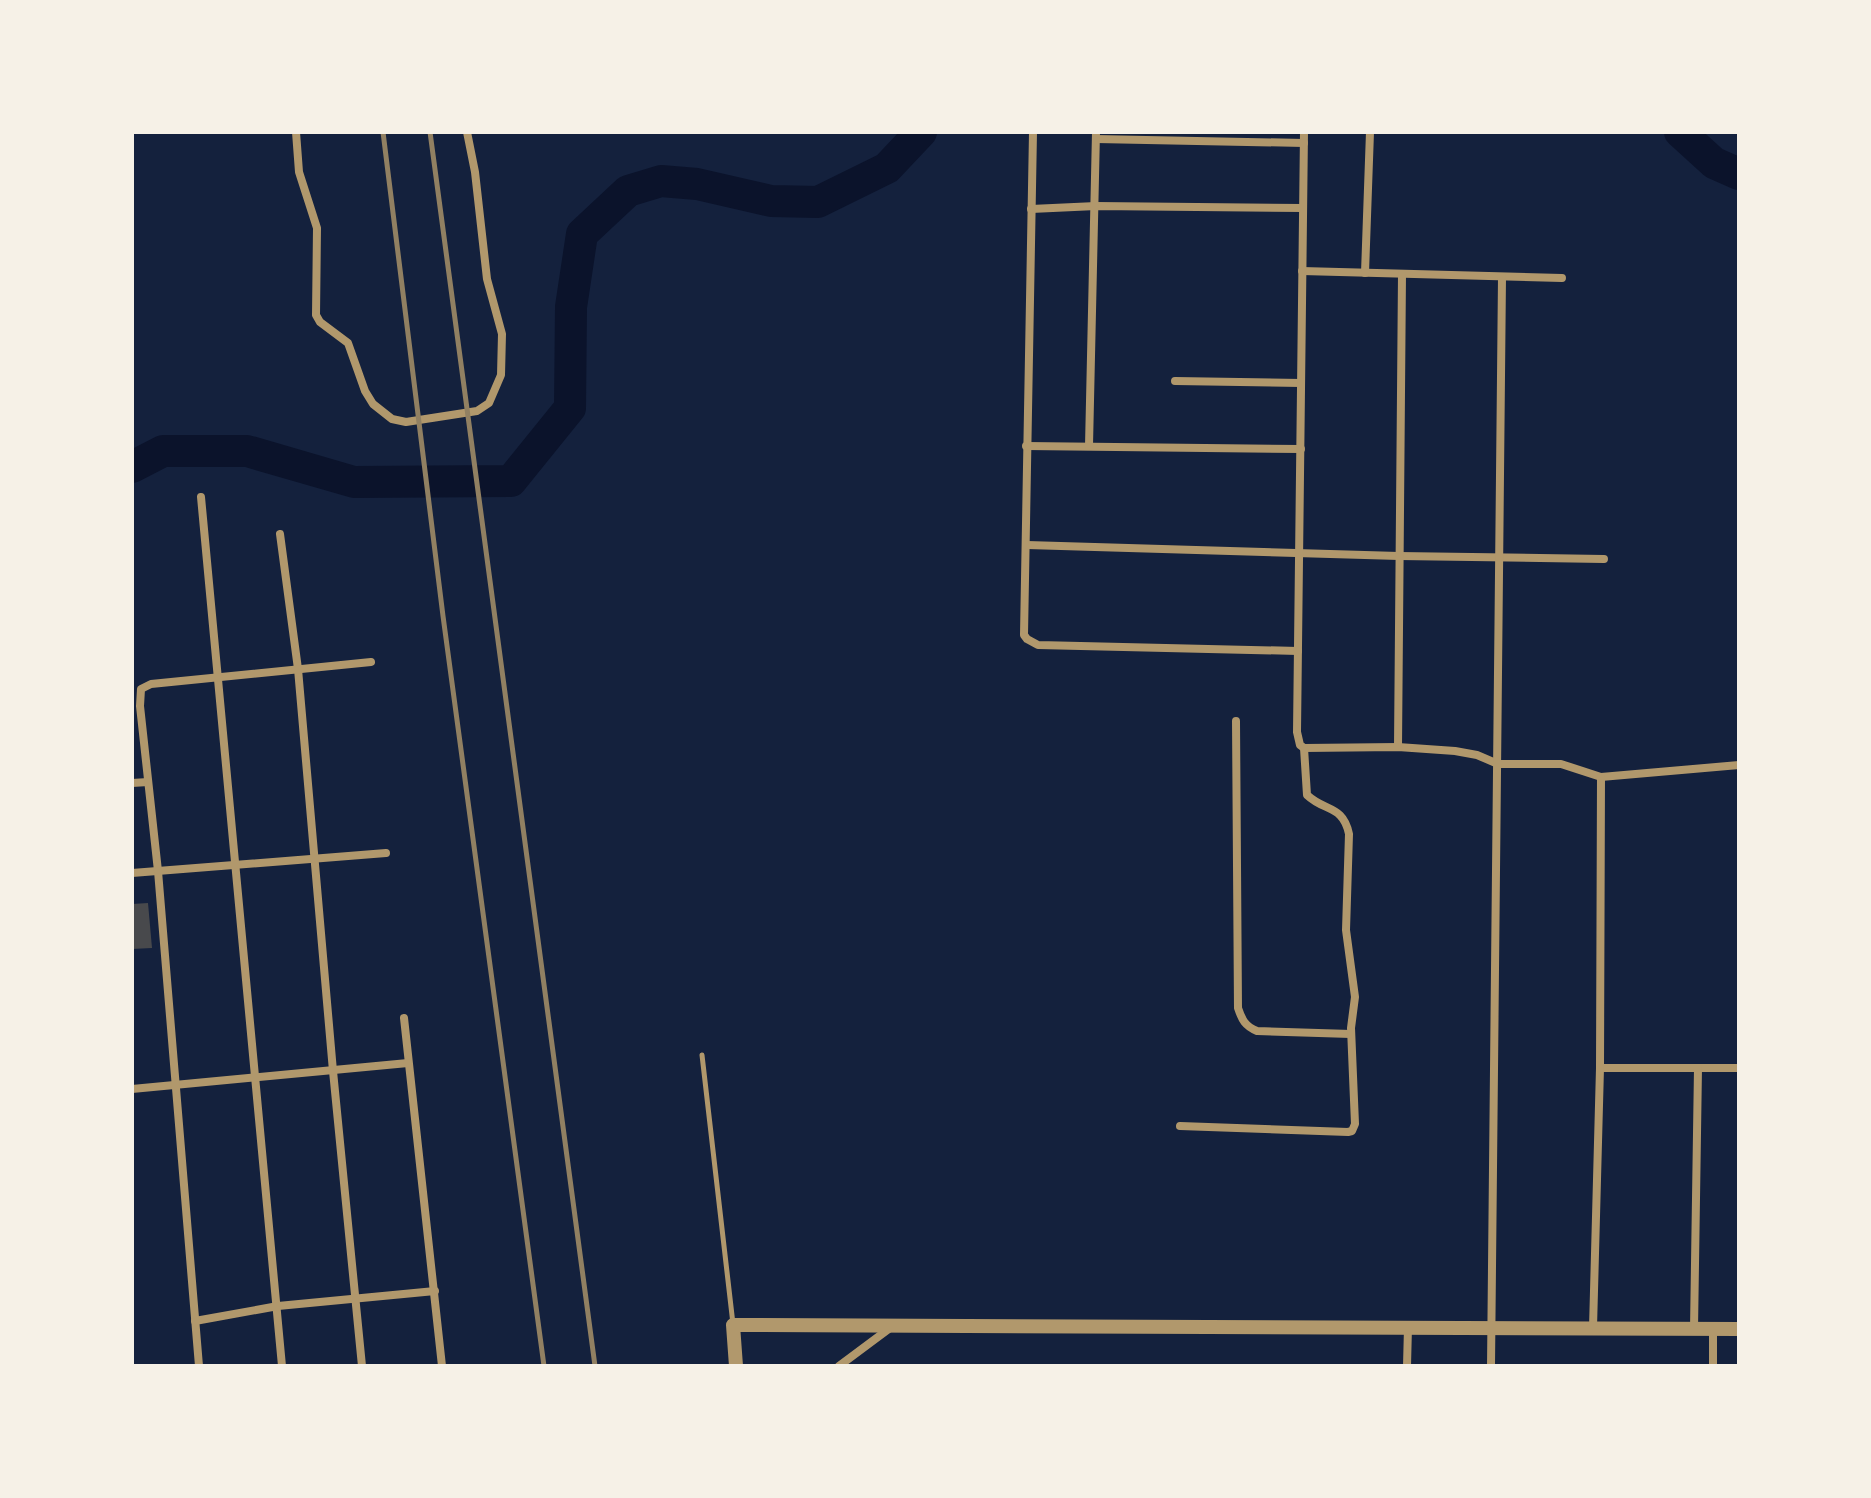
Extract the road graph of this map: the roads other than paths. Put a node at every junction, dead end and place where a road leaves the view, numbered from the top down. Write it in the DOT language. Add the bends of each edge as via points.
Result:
graph roads {
  1 [pos="296,132"];
  2 [pos="467,132"];
  3 [pos="1033,132"];
  4 [pos="1304,132"];
  5 [pos="1370,132"];
  6 [pos="1096,135"];
  7 [pos="1304,143"];
  8 [pos="1096,206"];
  9 [pos="1303,208"];
  10 [pos="1031,209"];
  11 [pos="1302,271"];
  12 [pos="1365,273"];
  13 [pos="1402,274"];
  14 [pos="1502,277"];
  15 [pos="1562,278"];
  16 [pos="1175,381"];
  17 [pos="1301,383"];
  18 [pos="1026,446"];
  19 [pos="1089,446"];
  20 [pos="1301,449"];
  21 [pos="201,497"];
  22 [pos="280,534"];
  23 [pos="1027,545"];
  24 [pos="1299,554"];
  25 [pos="1399,556"];
  26 [pos="1498,558"];
  27 [pos="1604,559"];
  28 [pos="1298,651"];
  29 [pos="371,662"];
  30 [pos="298,669"];
  31 [pos="219,677"];
  32 [pos="1236,721"];
  33 [pos="1398,747"];
  34 [pos="1304,748"];
  35 [pos="1498,764"];
  36 [pos="1739,765"];
  37 [pos="1601,777"];
  38 [pos="148,782"];
  39 [pos="132,783"];
  40 [pos="386,853"];
  41 [pos="314,859"];
  42 [pos="234,865"];
  43 [pos="158,871"];
  44 [pos="132,873"];
  45 [pos="404,1018"];
  46 [pos="1351,1034"];
  47 [pos="702,1055"];
  48 [pos="408,1063"];
  49 [pos="1600,1068"];
  50 [pos="1698,1068"];
  51 [pos="1739,1068"];
  52 [pos="333,1071"];
  53 [pos="253,1079"];
  54 [pos="175,1085"];
  55 [pos="132,1089"];
  56 [pos="1180,1126"];
  57 [pos="435,1291"];
  58 [pos="357,1299"];
  59 [pos="278,1306"];
  60 [pos="195,1321"];
  61 [pos="895,1324"];
  62 [pos="733,1325"];
  63 [pos="1408,1327"];
  64 [pos="1491,1327"];
  65 [pos="1593,1328"];
  66 [pos="1694,1329"];
  67 [pos="1713,1329"];
  68 [pos="1739,1329"];
  69 [pos="199,1366"];
  70 [pos="282,1366"];
  71 [pos="362,1366"];
  72 [pos="442,1366"];
  73 [pos="736,1366"];
  74 [pos="839,1366"];
  75 [pos="1407,1366"];
  76 [pos="1491,1366"];
  77 [pos="1713,1366"];
  1 -- 2 [label="street" via="297,166 317,228 316,315 348,343 373,404 392,419 406,422 484,408 501,375 502,334 487,279"];
  3 -- 10 [label="street"];
  4 -- 7 [label="street"];
  5 -- 12 [label="street"];
  6 -- 7 [label="street"];
  6 -- 8 [label="street"];
  7 -- 9 [label="street"];
  8 -- 9 [label="street"];
  8 -- 10 [label="street"];
  8 -- 19 [label="street"];
  9 -- 11 [label="street"];
  10 -- 18 [label="street"];
  11 -- 12 [label="street"];
  11 -- 17 [label="street"];
  12 -- 13 [label="street"];
  13 -- 14 [label="street"];
  13 -- 25 [label="street"];
  14 -- 15 [label="street"];
  14 -- 26 [label="street"];
  16 -- 17 [label="street"];
  17 -- 20 [label="street"];
  18 -- 19 [label="street"];
  18 -- 23 [label="street"];
  19 -- 20 [label="street"];
  20 -- 24 [label="street"];
  21 -- 31 [label="street"];
  22 -- 30 [label="street"];
  23 -- 24 [label="street"];
  23 -- 28 [label="street" via="1023,625 1033,643"];
  24 -- 25 [label="street"];
  24 -- 28 [label="street"];
  25 -- 26 [label="street"];
  25 -- 33 [label="street"];
  26 -- 27 [label="street"];
  26 -- 35 [label="street"];
  28 -- 34 [label="street" via="1297,732"];
  29 -- 30 [label="street"];
  30 -- 31 [label="street"];
  30 -- 41 [label="street"];
  31 -- 38 [label="street" via="141,689"];
  31 -- 42 [label="street"];
  32 -- 46 [label="street" via="1242,1020 1257,1031"];
  33 -- 34 [label="street"];
  33 -- 35 [label="street" via="1455,751"];
  34 -- 46 [label="street" via="1307,795 1341,814 1349,834 1346,930 1355,997"];
  35 -- 37 [label="street" via="1561,764"];
  35 -- 64 [label="street"];
  36 -- 37 [label="street"];
  37 -- 49 [label="street"];
  38 -- 39 [label="street"];
  38 -- 43 [label="street"];
  40 -- 41 [label="street"];
  41 -- 42 [label="street"];
  41 -- 52 [label="street"];
  42 -- 43 [label="street"];
  42 -- 53 [label="street"];
  43 -- 44 [label="street"];
  43 -- 54 [label="street"];
  45 -- 48 [label="street"];
  46 -- 56 [label="street" via="1352,1131"];
  47 -- 62 [label="lane"];
  48 -- 52 [label="street"];
  48 -- 57 [label="street"];
  49 -- 50 [label="street"];
  49 -- 65 [label="street"];
  50 -- 51 [label="street"];
  50 -- 66 [label="street"];
  52 -- 53 [label="street"];
  52 -- 58 [label="street"];
  53 -- 54 [label="street"];
  53 -- 59 [label="street"];
  54 -- 55 [label="street"];
  54 -- 60 [label="street"];
  57 -- 58 [label="street"];
  57 -- 72 [label="street"];
  58 -- 59 [label="street"];
  58 -- 71 [label="street"];
  59 -- 60 [label="street"];
  59 -- 70 [label="street"];
  60 -- 69 [label="street"];
  61 -- 62 [label="street"];
  61 -- 63 [label="street"];
  61 -- 74 [label="street"];
  62 -- 73 [label="street"];
  63 -- 64 [label="street"];
  63 -- 75 [label="street"];
  64 -- 65 [label="street"];
  64 -- 76 [label="street"];
  65 -- 66 [label="street"];
  66 -- 67 [label="street"];
  67 -- 68 [label="street"];
  67 -- 77 [label="street"];
}
